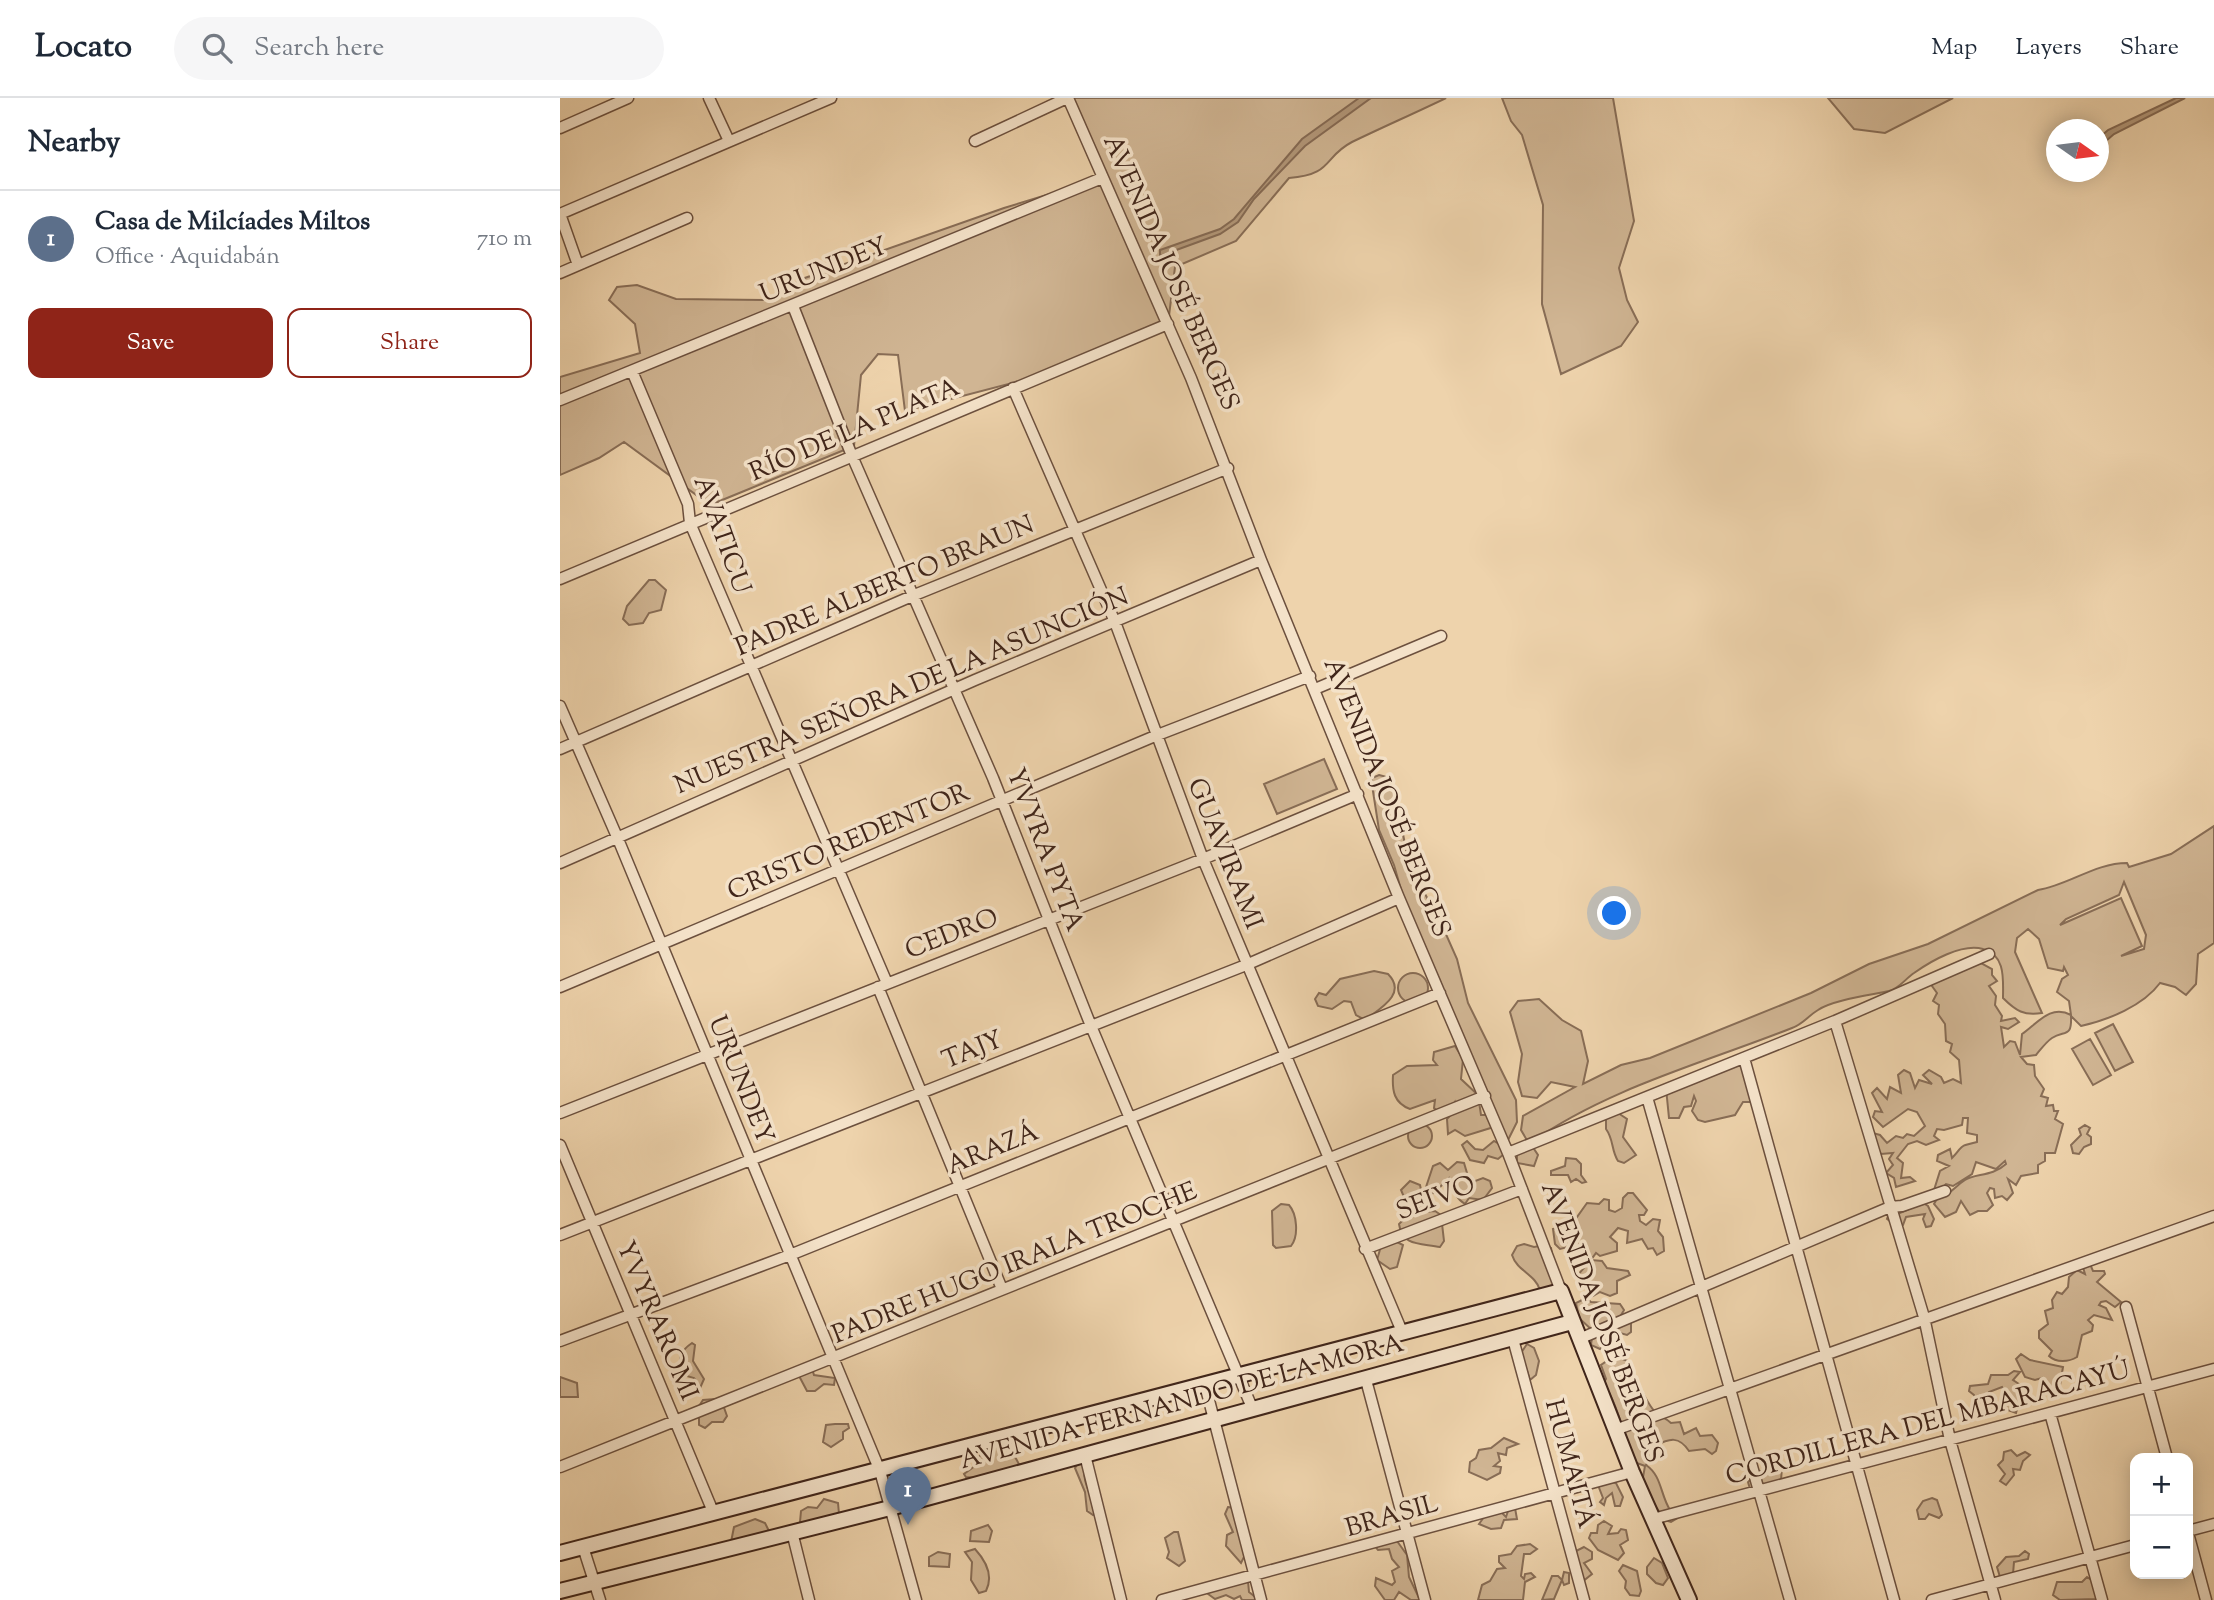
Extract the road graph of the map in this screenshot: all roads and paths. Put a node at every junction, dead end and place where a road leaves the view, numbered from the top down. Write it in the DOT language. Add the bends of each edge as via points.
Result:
graph roads {
  1 [pos="628,98"];
  2 [pos="709,98"];
  3 [pos="831,98"];
  4 [pos="1067,98"];
  5 [pos="560,128"];
  6 [pos="729,141"];
  7 [pos="975,141"];
  8 [pos="1102,178"];
  9 [pos="560,214"];
  10 [pos="687,218"];
  11 [pos="578,265"];
  12 [pos="560,273"];
  13 [pos="793,306"];
  14 [pos="1168,324"];
  15 [pos="632,371"];
  16 [pos="1013,388"];
  17 [pos="560,401"];
  18 [pos="852,456"];
  19 [pos="1228,468"];
  20 [pos="690,523"];
  21 [pos="1076,530"];
  22 [pos="1261,560"];
  23 [pos="560,579"];
  24 [pos="912,596"];
  25 [pos="1115,622"];
  26 [pos="1441,636"];
  27 [pos="749,665"];
  28 [pos="1310,676"];
  29 [pos="1315,689"];
  30 [pos="955,691"];
  31 [pos="560,706"];
  32 [pos="1155,736"];
  33 [pos="576,742"];
  34 [pos="560,749"];
  35 [pos="792,762"];
  36 [pos="1358,794"];
  37 [pos="1002,800"];
  38 [pos="618,839"];
  39 [pos="1203,859"];
  40 [pos="560,863"];
  41 [pos="838,870"];
  42 [pos="1399,898"];
  43 [pos="1048,920"];
  44 [pos="662,945"];
  45 [pos="1989,954"];
  46 [pos="1246,965"];
  47 [pos="883,985"];
  48 [pos="560,987"];
  49 [pos="1440,993"];
  50 [pos="1835,1021"];
  51 [pos="1091,1026"];
  52 [pos="708,1056"];
  53 [pos="1284,1057"];
  54 [pos="1744,1058"];
  55 [pos="922,1094"];
  56 [pos="1485,1096"];
  57 [pos="1647,1097"];
  58 [pos="560,1114"];
  59 [pos="1131,1118"];
  60 [pos="560,1145"];
  61 [pos="1508,1153"];
  62 [pos="1327,1161"];
  63 [pos="752,1162"];
  64 [pos="960,1186"];
  65 [pos="1522,1189"];
  66 [pos="1945,1191"];
  67 [pos="1890,1207"];
  68 [pos="2214,1216"];
  69 [pos="593,1222"];
  70 [pos="1175,1222"];
  71 [pos="560,1235"];
  72 [pos="1795,1245"];
  73 [pos="1365,1249"];
  74 [pos="790,1255"];
  75 [pos="1702,1285"];
  76 [pos="1002,1289"];
  77 [pos="1561,1291"];
  78 [pos="2126,1307"];
  79 [pos="631,1315"];
  80 [pos="1924,1317"];
  81 [pos="1572,1322"];
  82 [pos="1403,1334"];
  83 [pos="1513,1339"];
  84 [pos="1579,1339"];
  85 [pos="560,1341"];
  86 [pos="1826,1355"];
  87 [pos="833,1360"];
  88 [pos="2214,1369"];
  89 [pos="1237,1377"];
  90 [pos="1366,1380"];
  91 [pos="1205,1385"];
  92 [pos="2148,1387"];
  93 [pos="1731,1389"];
  94 [pos="1253,1410"];
  95 [pos="2050,1413"];
  96 [pos="675,1420"];
  97 [pos="1215,1421"];
  98 [pos="1615,1430"];
  99 [pos="1950,1440"];
  100 [pos="2166,1453"];
  101 [pos="1085,1455"];
  102 [pos="1857,1465"];
  103 [pos="560,1467"];
  104 [pos="880,1471"];
  105 [pos="1632,1472"];
  106 [pos="1759,1491"];
  107 [pos="1555,1493"];
  108 [pos="890,1508"];
  109 [pos="714,1514"];
  110 [pos="1653,1520"];
  111 [pos="2214,1524"];
  112 [pos="2193,1530"];
  113 [pos="792,1532"];
  114 [pos="1407,1534"];
  115 [pos="2130,1546"];
  116 [pos="583,1547"];
  117 [pos="2193,1551"];
  118 [pos="560,1553"];
  119 [pos="2090,1558"];
  120 [pos="1255,1577"];
  121 [pos="595,1582"];
  122 [pos="1991,1584"];
  123 [pos="560,1591"];
  124 [pos="600,1600"];
  125 [pos="809,1600"];
  126 [pos="916,1600"];
  127 [pos="1121,1600"];
  128 [pos="1163,1600"];
  129 [pos="1261,1600"];
  130 [pos="1425,1600"];
  131 [pos="1584,1600"];
  132 [pos="1689,1600"];
  133 [pos="1790,1600"];
  134 [pos="1894,1600"];
  135 [pos="1932,1600"];
  136 [pos="1995,1600"];
  137 [pos="2102,1600"];
  138 [pos="2206,1600"];
  1 -- 5 [label="street"];
  2 -- 6 [label="street"];
  3 -- 6 [label="street"];
  4 -- 7 [label="street"];
  4 -- 8 [label="street, AVENIDA JOSÉ BERGES"];
  6 -- 9 [label="street"];
  8 -- 13 [label="street, URUNDEY"];
  8 -- 14 [label="street, AVENIDA JOSÉ BERGES"];
  9 -- 11 [label="street"];
  10 -- 11 [label="street"];
  11 -- 12 [label="street"];
  13 -- 15 [label="street, URUNDEY"];
  13 -- 18 [label="street, YVYRA PYTA"];
  14 -- 16 [label="street, RÍO DE LA PLATA"];
  14 -- 19 [label="street, AVENIDA JOSÉ BERGES"];
  15 -- 17 [label="street, URUNDEY"];
  15 -- 20 [label="street, AVATICU" via="688,504"];
  16 -- 18 [label="street, RÍO DE LA PLATA"];
  16 -- 21 [label="street, GUAVIRAMI"];
  18 -- 20 [label="street, RÍO DE LA PLATA"];
  18 -- 24 [label="street, YVYRA PYTA"];
  19 -- 21 [label="street, PADRE ALBERTO BRAUN"];
  19 -- 22 [label="street, AVENIDA JOSÉ BERGES"];
  20 -- 23 [label="street, RÍO DE LA PLATA"];
  20 -- 27 [label="street, AVATICU"];
  21 -- 24 [label="street, PADRE ALBERTO BRAUN"];
  21 -- 25 [label="street, GUAVIRAMI"];
  22 -- 25 [label="street, NUESTRA SEÑORA DE LA ASUNCIÓN"];
  22 -- 28 [label="street, AVENIDA JOSÉ BERGES"];
  24 -- 27 [label="street, PADRE ALBERTO BRAUN"];
  24 -- 30 [label="street, YVYRA PYTA"];
  25 -- 30 [label="street, NUESTRA SEÑORA DE LA ASUNCIÓN"];
  25 -- 32 [label="street, GUAVIRAMI"];
  26 -- 29 [label="street"];
  27 -- 33 [label="street, PADRE ALBERTO BRAUN"];
  27 -- 35 [label="street, AVATICU"];
  28 -- 29 [label="street, AVENIDA JOSÉ BERGES"];
  28 -- 32 [label="street, CRISTO REDENTOR"];
  29 -- 36 [label="street, AVENIDA JOSÉ BERGES"];
  30 -- 35 [label="street, NUESTRA SEÑORA DE LA ASUNCIÓN"];
  30 -- 37 [label="street, YVYRA PYTA"];
  31 -- 33 [label="street, URUNDEY"];
  32 -- 37 [label="street, CRISTO REDENTOR"];
  32 -- 39 [label="street, GUAVIRAMI"];
  33 -- 34 [label="street, PADRE ALBERTO BRAUN"];
  33 -- 38 [label="street, URUNDEY"];
  35 -- 38 [label="street, NUESTRA SEÑORA DE LA ASUNCIÓN"];
  35 -- 41 [label="street, AVATICU"];
  36 -- 39 [label="street, CEDRO"];
  36 -- 42 [label="street, AVENIDA JOSÉ BERGES"];
  37 -- 41 [label="street, CRISTO REDENTOR"];
  37 -- 43 [label="street, YVYRA PYTA"];
  38 -- 40 [label="street, NUESTRA SEÑORA DE LA ASUNCIÓN"];
  38 -- 44 [label="street, URUNDEY"];
  39 -- 43 [label="street, CEDRO"];
  39 -- 46 [label="street, GUAVIRAMI"];
  41 -- 44 [label="street, CRISTO REDENTOR"];
  41 -- 47 [label="street, AVATICU"];
  42 -- 46 [label="street, TAJY"];
  42 -- 49 [label="street, AVENIDA JOSÉ BERGES"];
  43 -- 47 [label="street, CEDRO"];
  43 -- 51 [label="street, YVYRA PYTA"];
  44 -- 48 [label="street, CRISTO REDENTOR"];
  44 -- 52 [label="street, URUNDEY"];
  45 -- 50 [label="street"];
  46 -- 51 [label="street, TAJY"];
  46 -- 53 [label="street, GUAVIRAMI"];
  47 -- 52 [label="street, CEDRO"];
  47 -- 55 [label="street, AVATICU"];
  49 -- 53 [label="street, ARAZÁ"];
  49 -- 56 [label="street, AVENIDA JOSÉ BERGES"];
  50 -- 54 [label="street"];
  50 -- 67 [label="street"];
  51 -- 55 [label="street, TAJY"];
  51 -- 59 [label="street, YVYRA PYTA"];
  52 -- 58 [label="street, CEDRO"];
  52 -- 63 [label="street, URUNDEY"];
  53 -- 59 [label="street, ARAZÁ"];
  53 -- 62 [label="street, GUAVIRAMI"];
  54 -- 57 [label="street"];
  54 -- 72 [label="street"];
  55 -- 63 [label="street, TAJY"];
  55 -- 64 [label="street, AVATICU"];
  56 -- 61 [label="street, AVENIDA JOSÉ BERGES"];
  56 -- 62 [label="street, PADRE HUGO IRALA TROCHE"];
  57 -- 61 [label="street"];
  57 -- 75 [label="street"];
  59 -- 64 [label="street, ARAZÁ"];
  59 -- 70 [label="street, YVYRA PYTA"];
  60 -- 69 [label="street, YVYRAROMI"];
  61 -- 65 [label="street, AVENIDA JOSÉ BERGES"];
  62 -- 70 [label="street, PADRE HUGO IRALA TROCHE"];
  62 -- 73 [label="street, GUAVIRAMI"];
  63 -- 69 [label="street, TAJY"];
  63 -- 74 [label="street, URUNDEY"];
  64 -- 74 [label="street, ARAZÁ"];
  64 -- 76 [label="street, AVATICU"];
  65 -- 73 [label="street, SEIVO"];
  65 -- 77 [label="street, AVENIDA JOSÉ BERGES"];
  66 -- 67 [label="street"];
  67 -- 72 [label="street"];
  67 -- 80 [label="street"];
  68 -- 80 [label="street"];
  69 -- 71 [label="street, TAJY"];
  69 -- 79 [label="street, YVYRAROMI"];
  70 -- 76 [label="street, PADRE HUGO IRALA TROCHE"];
  70 -- 89 [label="street, YVYRA PYTA"];
  72 -- 75 [label="street"];
  72 -- 86 [label="street"];
  73 -- 82 [label="street, GUAVIRAMI"];
  74 -- 79 [label="street, ARAZÁ"];
  74 -- 87 [label="street, URUNDEY"];
  75 -- 84 [label="street"];
  75 -- 93 [label="street"];
  76 -- 87 [label="street, PADRE HUGO IRALA TROCHE"];
  77 -- 81 [label="main road, AVENIDA JOSÉ BERGES"];
  77 -- 82 [label="main road, AVENIDA FERNANDO DE LA MORA"];
  78 -- 92 [label="street"];
  79 -- 85 [label="street, ARAZÁ"];
  79 -- 96 [label="street, YVYRAROMI"];
  80 -- 86 [label="street"];
  80 -- 99 [label="street"];
  81 -- 83 [label="main road, AVENIDA FERNANDO DE LA MORA"];
  81 -- 84 [label="main road, AVENIDA JOSÉ BERGES"];
  82 -- 89 [label="main road, AVENIDA FERNANDO DE LA MORA"];
  83 -- 90 [label="main road, AVENIDA FERNANDO DE LA MORA"];
  83 -- 107 [label="street, HUMAITÁ"];
  84 -- 98 [label="main road, AVENIDA JOSÉ BERGES"];
  86 -- 93 [label="street"];
  86 -- 102 [label="street"];
  87 -- 96 [label="street, PADRE HUGO IRALA TROCHE"];
  87 -- 104 [label="street, URUNDEY"];
  88 -- 92 [label="street, CORDILLERA DEL MBARACAYÚ"];
  89 -- 91 [label="main road, AVENIDA FERNANDO DE LA MORA"];
  89 -- 94 [label="street, YVYRA PYTA"];
  90 -- 94 [label="main road, AVENIDA FERNANDO DE LA MORA"];
  90 -- 114 [label="street"];
  91 -- 97 [label="street"];
  91 -- 104 [label="main road, AVENIDA FERNANDO DE LA MORA"];
  92 -- 95 [label="street, CORDILLERA DEL MBARACAYÚ"];
  92 -- 100 [label="street"];
  93 -- 98 [label="street"];
  93 -- 106 [label="street"];
  94 -- 97 [label="main road, AVENIDA FERNANDO DE LA MORA"];
  95 -- 99 [label="street, CORDILLERA DEL MBARACAYÚ"];
  95 -- 119 [label="street"];
  96 -- 103 [label="street, PADRE HUGO IRALA TROCHE"];
  96 -- 109 [label="street, YVYRAROMI"];
  97 -- 101 [label="main road, AVENIDA FERNANDO DE LA MORA"];
  97 -- 120 [label="street"];
  98 -- 105 [label="main road, AVENIDA JOSÉ BERGES"];
  99 -- 102 [label="street, CORDILLERA DEL MBARACAYÚ"];
  99 -- 122 [label="street"];
  101 -- 108 [label="main road, AVENIDA FERNANDO DE LA MORA"];
  101 -- 127 [label="street"];
  102 -- 106 [label="street, CORDILLERA DEL MBARACAYÚ"];
  102 -- 134 [label="street"];
  104 -- 108 [label="street, URUNDEY"];
  104 -- 109 [label="main road, AVENIDA FERNANDO DE LA MORA"];
  105 -- 107 [label="street, BRASIL"];
  105 -- 110 [label="main road, AVENIDA JOSÉ BERGES"];
  106 -- 110 [label="street, CORDILLERA DEL MBARACAYÚ"];
  106 -- 133 [label="street"];
  107 -- 114 [label="street, BRASIL"];
  107 -- 131 [label="street, HUMAITÁ"];
  108 -- 113 [label="main road, AVENIDA FERNANDO DE LA MORA"];
  108 -- 126 [label="street, URUNDEY"];
  109 -- 116 [label="main road, AVENIDA FERNANDO DE LA MORA"];
  110 -- 132 [label="main road, AVENIDA JOSÉ BERGES"];
  111 -- 112 [label="street"];
  113 -- 121 [label="main road, AVENIDA FERNANDO DE LA MORA"];
  113 -- 125 [label="street"];
  114 -- 120 [label="street, BRASIL"];
  114 -- 130 [label="street"];
  115 -- 119 [label="street"];
  116 -- 118 [label="main road, AVENIDA FERNANDO DE LA MORA"];
  116 -- 121 [label="street"];
  117 -- 138 [label="street"];
  119 -- 122 [label="street"];
  119 -- 137 [label="street"];
  120 -- 128 [label="street, BRASIL"];
  120 -- 129 [label="street"];
  121 -- 123 [label="main road, AVENIDA FERNANDO DE LA MORA"];
  121 -- 124 [label="street"];
  122 -- 135 [label="street"];
  122 -- 136 [label="street"];
}
